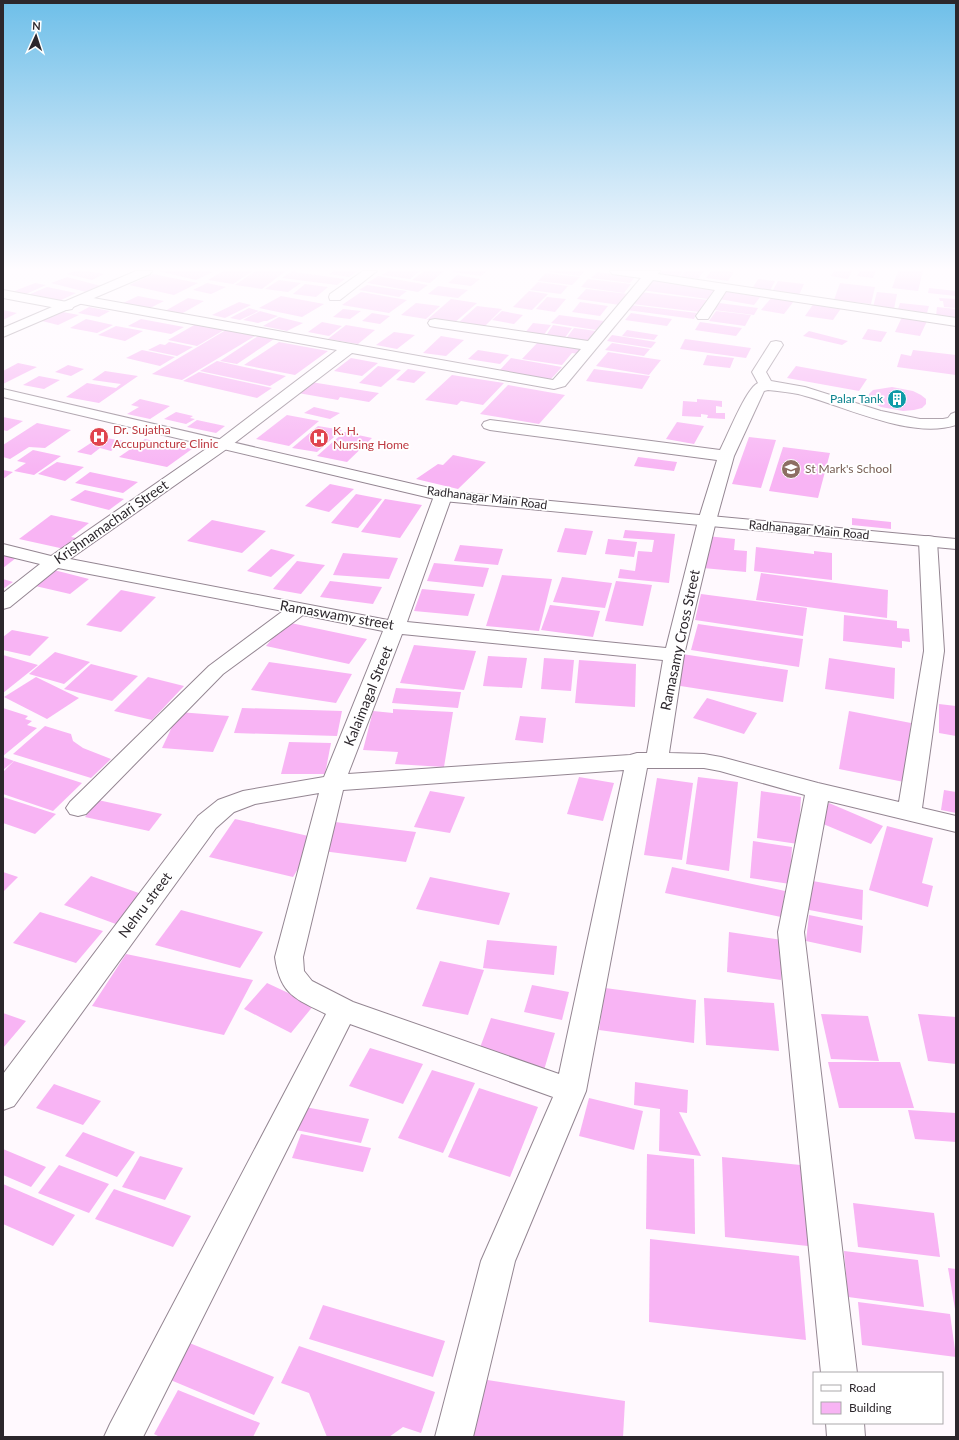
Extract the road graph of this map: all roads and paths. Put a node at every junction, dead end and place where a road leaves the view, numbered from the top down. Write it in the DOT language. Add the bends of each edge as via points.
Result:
graph roads {
  1 [pos="294,338"];
  2 [pos="538,338"];
  3 [pos="598,338"];
  4 [pos="776,345"];
  5 [pos="591,346"];
  6 [pos="349,348"];
  7 [pos="766,385"];
  8 [pos="3,393"];
  9 [pos="956,417"];
  10 [pos="490,425"];
  11 [pos="222,445"];
  12 [pos="726,456"];
  13 [pos="443,496"];
  14 [pos="707,521"];
  15 [pos="928,541"];
  16 [pos="956,544"];
  17 [pos="3,549"];
  18 [pos="54,562"];
  19 [pos="3,603"];
  20 [pos="299,609"];
  21 [pos="395,627"];
  22 [pos="674,655"];
  23 [pos="647,760"];
  24 [pos="333,783"];
  25 [pos="818,791"];
  26 [pos="78,808"];
  27 [pos="909,813"];
  28 [pos="956,824"];
  29 [pos="343,1010"];
  30 [pos="571,1091"];
  31 [pos="3,1097"];
  32 [pos="839,1372"];
  33 [pos="844,1424"];
  34 [pos="123,1437"];
  35 [pos="454,1437"];
  36 [pos="846,1437"];
  1 -- 6 [label="street"];
  2 -- 5 [label="street"];
  3 -- 5 [label="street"];
  4 -- 7 [label="street" via="759,372"];
  5 -- 6 [label="street" via="560,383 554,385"];
  6 -- 11 [label="street, Krishnamachari Street"];
  7 -- 9 [label="street" via="800,390 877,415 920,424 944,424"];
  7 -- 12 [label="street, Ramasamy Cross Street" via="759,388 752,397"];
  8 -- 11 [label="street, Radhanagar Main Road"];
  10 -- 12 [label="street"];
  11 -- 13 [label="street, Radhanagar Main Road"];
  11 -- 18 [label="street, Krishnamachari Street"];
  12 -- 14 [label="street, Ramasamy Cross Street"];
  13 -- 14 [label="street, Radhanagar Main Road"];
  13 -- 21 [label="street, Kalaimagal Street"];
  14 -- 15 [label="street, Radhanagar Main Road"];
  14 -- 22 [label="street, Ramasamy Cross Street"];
  15 -- 16 [label="street, Radhanagar Main Road"];
  15 -- 27 [label="street" via="934,651"];
  17 -- 18 [label="street, Ramaswamy street"];
  18 -- 19 [label="street, Krishnamachari Street"];
  18 -- 20 [label="street, Ramaswamy street"];
  20 -- 21 [label="street, Ramaswamy street"];
  20 -- 26 [label="street" via="216,670"];
  21 -- 22 [label="street, Ramaswamy street"];
  21 -- 24 [label="street, Kalaimagal Street"];
  22 -- 23 [label="street, Ramasamy Cross Street"];
  23 -- 24 [label="street, Nehru street"];
  23 -- 25 [label="street, Nehru street" via="704,760"];
  23 -- 30 [label="street, Ramasamy Cross Street"];
  24 -- 29 [label="street, Kalaimagal Street" via="290,957 291,974 302,989"];
  24 -- 31 [label="street, Nehru street" via="251,797 226,806 207,822"];
  25 -- 27 [label="street, Nehru street"];
  25 -- 32 [label="street" via="791,932"];
  27 -- 28 [label="street, Nehru street"];
  29 -- 30 [label="street, Kalaimagal Street"];
  29 -- 34 [label="street"];
  30 -- 35 [label="street, Ramasamy Cross Street" via="498,1261"];
  33 -- 36 [label="street"];
}
